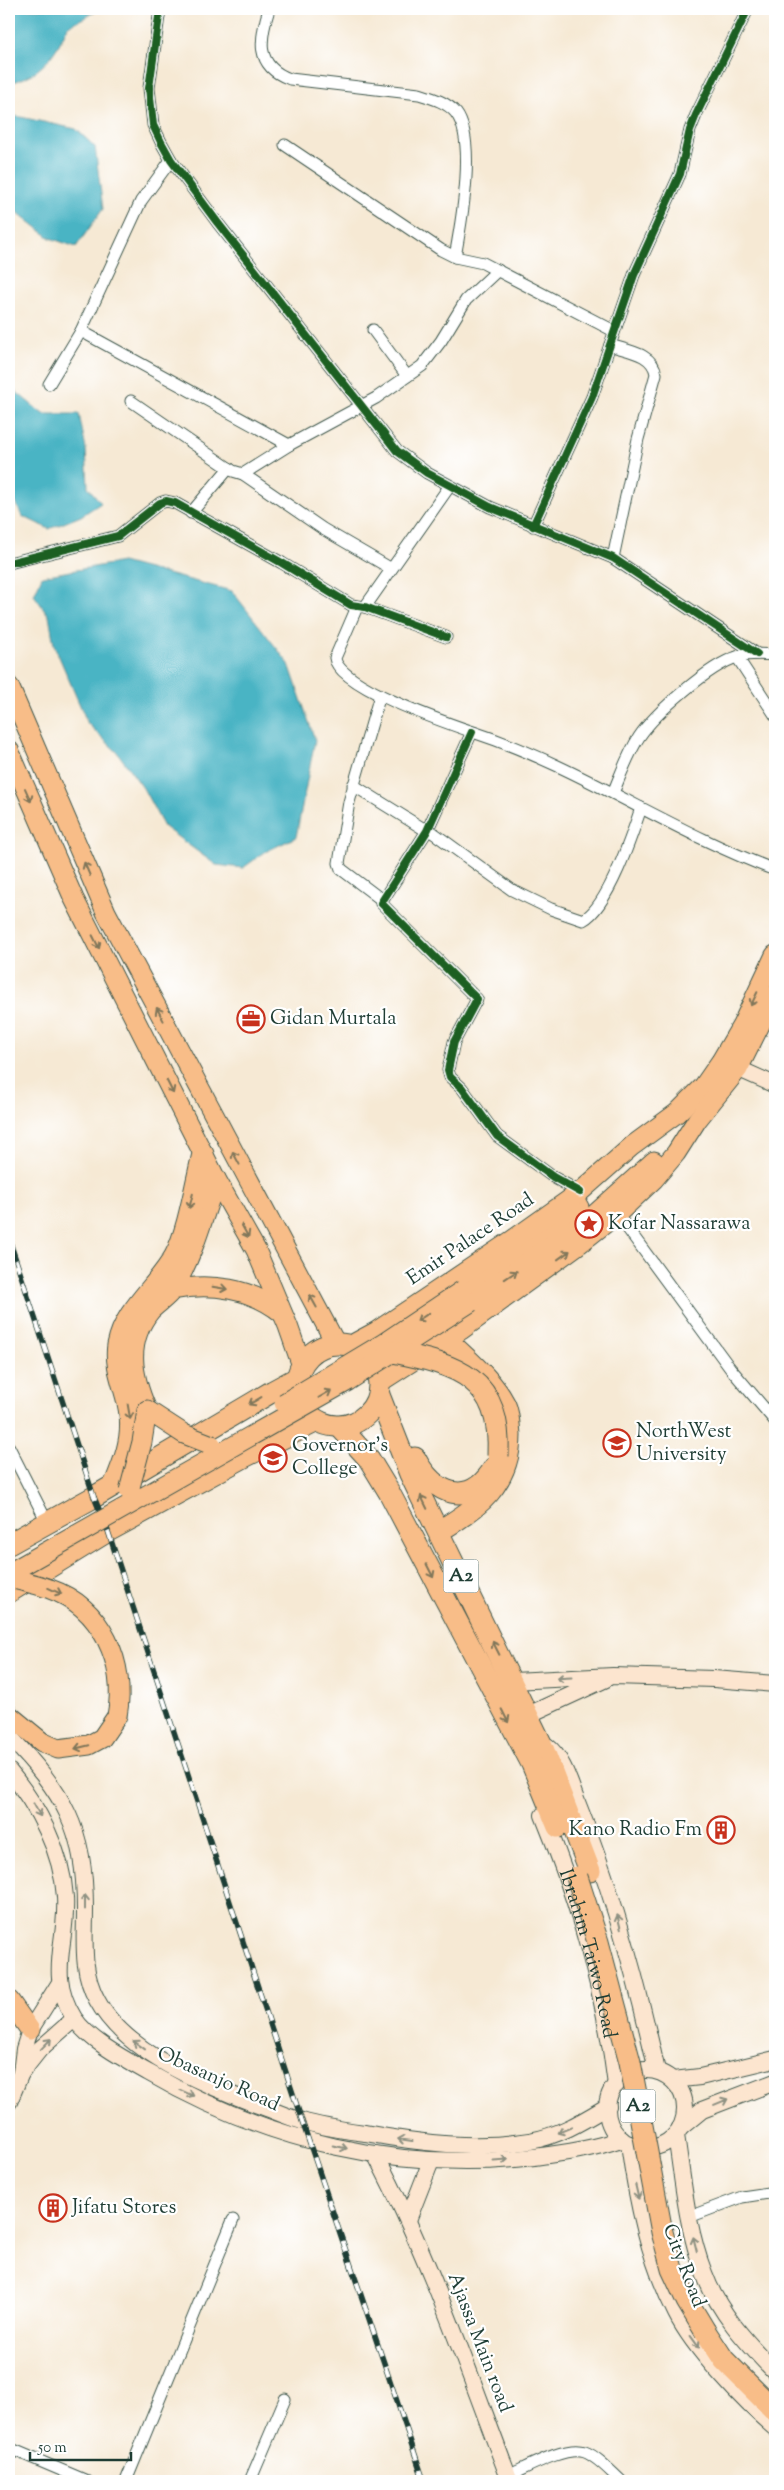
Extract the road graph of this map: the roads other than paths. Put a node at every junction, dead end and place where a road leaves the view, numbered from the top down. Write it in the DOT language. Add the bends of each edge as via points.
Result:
graph roads {
  1 [pos="160,9"];
  2 [pos="269,9"];
  3 [pos="748,9"];
  4 [pos="285,146"];
  5 [pos="170,160"];
  6 [pos="455,257"];
  7 [pos="498,270"];
  8 [pos="82,330"];
  9 [pos="373,330"];
  10 [pos="614,331"];
  11 [pos="610,345"];
  12 [pos="407,376"];
  13 [pos="49,384"];
  14 [pos="132,401"];
  15 [pos="361,405"];
  16 [pos="289,445"];
  17 [pos="229,468"];
  18 [pos="243,474"];
  19 [pos="449,487"];
  20 [pos="190,512"];
  21 [pos="534,526"];
  22 [pos="613,558"];
  23 [pos="9,563"];
  24 [pos="390,568"];
  25 [pos="361,607"];
  26 [pos="446,637"];
  27 [pos="757,654"];
  28 [pos="775,655"];
  29 [pos="737,657"];
  30 [pos="9,686"];
  31 [pos="380,695"];
  32 [pos="775,715"];
  33 [pos="472,732"];
  34 [pos="9,750"];
  35 [pos="353,785"];
  36 [pos="613,793"];
  37 [pos="641,808"];
  38 [pos="428,830"];
  39 [pos="775,870"];
  40 [pos="382,900"];
  41 [pos="775,955"];
  42 [pos="775,995"];
  43 [pos="730,1065"];
  44 [pos="775,1085"];
  45 [pos="677,1113"];
  46 [pos="696,1120"];
  47 [pos="203,1154"];
  48 [pos="216,1179"];
  49 [pos="580,1192"];
  50 [pos="617,1214"];
  51 [pos="172,1290"];
  52 [pos="467,1296"];
  53 [pos="282,1313"];
  54 [pos="446,1339"];
  55 [pos="344,1344"];
  56 [pos="393,1352"];
  57 [pos="300,1372"];
  58 [pos="379,1389"];
  59 [pos="147,1410"];
  60 [pos="386,1416"];
  61 [pos="317,1421"];
  62 [pos="775,1421"];
  63 [pos="340,1427"];
  64 [pos="212,1444"];
  65 [pos="9,1447"];
  66 [pos="122,1488"];
  67 [pos="47,1522"];
  68 [pos="439,1531"];
  69 [pos="9,1544"];
  70 [pos="9,1559"];
  71 [pos="9,1573"];
  72 [pos="33,1577"];
  73 [pos="9,1578"];
  74 [pos="9,1592"];
  75 [pos="9,1606"];
  76 [pos="612,1676"];
  77 [pos="513,1681"];
  78 [pos="775,1684"];
  79 [pos="9,1715"];
  80 [pos="528,1715"];
  81 [pos="9,1736"];
  82 [pos="519,1742"];
  83 [pos="540,1754"];
  84 [pos="9,1771"];
  85 [pos="59,1984"];
  86 [pos="9,2000"];
  87 [pos="74,2018"];
  88 [pos="30,2030"];
  89 [pos="775,2059"];
  90 [pos="657,2071"];
  91 [pos="21,2073"];
  92 [pos="673,2080"];
  93 [pos="775,2082"];
  94 [pos="616,2085"];
  95 [pos="9,2102"];
  96 [pos="608,2106"];
  97 [pos="285,2115"];
  98 [pos="280,2131"];
  99 [pos="678,2131"];
  100 [pos="625,2141"];
  101 [pos="374,2154"];
  102 [pos="431,2161"];
  103 [pos="775,2192"];
  104 [pos="689,2217"];
  105 [pos="233,2220"];
  106 [pos="408,2220"];
  107 [pos="709,2328"];
  108 [pos="775,2372"];
  109 [pos="775,2391"];
  110 [pos="285,2399"];
  111 [pos="775,2411"];
  112 [pos="775,2428"];
  113 [pos="9,2448"];
  114 [pos="509,2479"];
  115 [pos="87,2481"];
  116 [pos="126,2481"];
  117 [pos="250,2481"];
  118 [pos="621,2481"];
  1 -- 5 [label="street" via="149,88 153,125"];
  2 -- 6 [label="street" via="261,49 271,67 280,75 290,79 419,94 438,100 456,114 463,127 466,170"];
  3 -- 10 [label="street" via="696,115 680,174 634,275"];
  4 -- 6 [label="street"];
  5 -- 8 [label="street" via="137,208"];
  5 -- 15 [label="street"];
  6 -- 7 [label="street" via="471,259"];
  7 -- 10 [label="street"];
  7 -- 12 [label="street" via="466,300 422,366"];
  8 -- 13 [label="street"];
  8 -- 16 [label="street"];
  9 -- 12 [label="street"];
  10 -- 11 [label="street"];
  11 -- 21 [label="street" via="592,397"];
  11 -- 22 [label="street" via="650,360 656,374 638,439"];
  12 -- 15 [label="street"];
  14 -- 17 [label="street"];
  15 -- 16 [label="street"];
  15 -- 19 [label="street" via="397,451"];
  16 -- 18 [label="street"];
  17 -- 18 [label="street"];
  17 -- 20 [label="street"];
  18 -- 24 [label="street" via="322,529"];
  19 -- 21 [label="street"];
  19 -- 24 [label="street"];
  20 -- 23 [label="street" via="166,501 118,536"];
  20 -- 25 [label="street" via="268,554 334,595"];
  21 -- 22 [label="street"];
  22 -- 27 [label="street"];
  24 -- 25 [label="street"];
  25 -- 26 [label="street"];
  25 -- 31 [label="street" via="336,663 344,673"];
  27 -- 28 [label="street"];
  27 -- 29 [label="street"];
  29 -- 32 [label="street"];
  29 -- 36 [label="street" via="715,666 651,723 639,738"];
  55 -- 30 [label="main road, one-way" via="106,912"];
  31 -- 33 [label="street"];
  31 -- 35 [label="street"];
  33 -- 36 [label="street" via="543,759"];
  33 -- 38 [label="street"];
  34 -- 47 [label="main road, one-way" via="74,899"];
  35 -- 38 [label="street"];
  35 -- 40 [label="street" via="340,866"];
  36 -- 37 [label="street"];
  37 -- 38 [label="street" via="618,872 593,912 583,920 512,890"];
  37 -- 39 [label="street"];
  38 -- 40 [label="street"];
  40 -- 49 [label="street" via="382,906 477,998 454,1042 448,1070 450,1077 462,1088 497,1136"];
  41 -- 43 [label="main road, Emir Palace Road, one-way" via="742,1025"];
  42 -- 43 [label="main road, Emir Palace Road"];
  43 -- 44 [label="main road"];
  43 -- 45 [label="main road, Emir Palace Road" via="703,1086"];
  43 -- 46 [label="main road, Emir Palace Road"];
  45 -- 49 [label="main road, Emir Palace Road" via="632,1146"];
  45 -- 52 [label="main road" via="617,1176"];
  46 -- 50 [label="main road, Emir Palace Road" via="676,1153"];
  52 -- 46 [label="main road, one-way" via="594,1215"];
  47 -- 48 [label="main road"];
  47 -- 66 [label="highway, one-way" via="176,1254 163,1276 128,1318 118,1346 117,1361 130,1414 131,1432"];
  48 -- 51 [label="main road" via="189,1256"];
  48 -- 53 [label="main road, one-way" via="256,1250"];
  49 -- 55 [label="main road, Emir Palace Road" via="378,1331"];
  54 -- 50 [label="main road, Emir Palace Road, one-way"];
  50 -- 62 [label="street" via="730,1368"];
  51 -- 53 [label="main road, one-way" via="218,1286 260,1300"];
  51 -- 59 [label="main road" via="144,1319 132,1351 133,1372"];
  52 -- 56 [label="main road, bridge"];
  52 -- 64 [label="main road, one-way, bridge"];
  53 -- 57 [label="main road"];
  54 -- 58 [label="main road, Emir Palace Road"];
  54 -- 68 [label="highway" via="496,1391 506,1406 510,1443 506,1463 490,1494 467,1514"];
  55 -- 57 [label="highway" via="316,1350"];
  55 -- 58 [label="highway, A2" via="365,1353 376,1366"];
  56 -- 60 [label="highway, bridge" via="443,1363 460,1370 474,1382 496,1418 498,1456 488,1477 478,1486 465,1492 442,1489 428,1478 408,1441"];
  71 -- 56 [label="main road, one-way, bridge" via="348,1381"];
  57 -- 61 [label="highway" via="298,1395 305,1410"];
  57 -- 66 [label="highway, one-way"];
  58 -- 60 [label="highway, Ibrahim Taiwo Road / A2"];
  58 -- 63 [label="highway" via="374,1407 365,1418"];
  59 -- 64 [label="main road, bridge" via="184,1434"];
  59 -- 66 [label="main road, bridge" via="142,1442"];
  68 -- 60 [label="highway, Ibrahim Taiwo Road / A2, one-way"];
  61 -- 63 [label="highway"];
  61 -- 72 [label="highway" via="108,1531"];
  63 -- 82 [label="highway, Ibrahim Taiwo Road / A2, one-way" via="369,1459 389,1492"];
  64 -- 66 [label="main road"];
  65 -- 67 [label="street"];
  66 -- 67 [label="highway"];
  66 -- 70 [label="main road"];
  67 -- 69 [label="highway"];
  77 -- 68 [label="highway, Ibrahim Taiwo Road / A2, one-way"];
  72 -- 74 [label="highway"];
  72 -- 75 [label="highway"];
  73 -- 79 [label="main road, one-way, bridge" via="68,1597 98,1623 116,1661 120,1701 117,1716 102,1738 74,1748 58,1749 42,1742"];
  76 -- 77 [label="main road, one-way"];
  76 -- 78 [label="main road"];
  76 -- 80 [label="main road"];
  77 -- 80 [label="highway, Ibrahim Taiwo Road / A2"];
  80 -- 83 [label="highway, Ibrahim Taiwo Road / A2"];
  97 -- 81 [label="main road, Obasanjo Road, one-way" via="166,2064 126,2036 98,2003 88,1982 85,1884 82,1852 75,1830 49,1782"];
  82 -- 83 [label="highway, Ibrahim Taiwo Road / A2"];
  82 -- 94 [label="main road, Ibrahim Taiwo Road / A2" via="528,1777 580,1917 612,2050"];
  90 -- 83 [label="main road, Ibrahim Taiwo Road / A2, one-way" via="618,1916 596,1850 556,1755"];
  83 -- 107 [label="highway, A2, bridge" via="583,1874 628,2053 672,2269 686,2301"];
  84 -- 85 [label="main road, Obasanjo Road, one-way" via="36,1808 58,1863 65,1896"];
  85 -- 87 [label="main road, Obasanjo Road"];
  85 -- 88 [label="main road"];
  86 -- 88 [label="main road"];
  91 -- 87 [label="main road, one-way" via="40,2049"];
  87 -- 98 [label="main road, Obasanjo Road, one-way" via="94,2038 168,2084"];
  88 -- 91 [label="main road"];
  89 -- 92 [label="main road" via="700,2077"];
  90 -- 92 [label="main road"];
  90 -- 94 [label="main road" via="634,2072"];
  91 -- 95 [label="main road"];
  92 -- 99 [label="main road" via="680,2088 686,2108"];
  99 -- 93 [label="main road, one-way" via="702,2110"];
  94 -- 96 [label="main road"];
  96 -- 97 [label="main road, Obasanjo Road, one-way" via="560,2132 532,2141 498,2144 413,2141"];
  96 -- 100 [label="main road" via="613,2129"];
  97 -- 98 [label="main road"];
  98 -- 101 [label="main road, Obasanjo Road, one-way" via="309,2141"];
  99 -- 100 [label="main road" via="666,2143 654,2147 641,2148"];
  99 -- 104 [label="main road, City Road / A2"];
  102 -- 100 [label="main road, Obasanjo Road, one-way" via="526,2158"];
  100 -- 112 [label="main road, City Road / A2, one-way" via="651,2251 676,2315 713,2365"];
  101 -- 102 [label="main road, Obasanjo Road"];
  101 -- 106 [label="main road, Ajassa Main road"];
  102 -- 106 [label="main road"];
  103 -- 104 [label="street" via="742,2197"];
  108 -- 104 [label="main road, City Road / A2, one-way" via="746,2342 716,2299 704,2275"];
  105 -- 116 [label="street"];
  106 -- 114 [label="main road, Ajassa Main road"];
  107 -- 109 [label="highway, A2"];
  107 -- 111 [label="highway, A2" via="724,2360"];
  110 -- 117 [label="street"];
  113 -- 115 [label="street"];
  114 -- 118 [label="street" via="569,2451 584,2452"];
}
